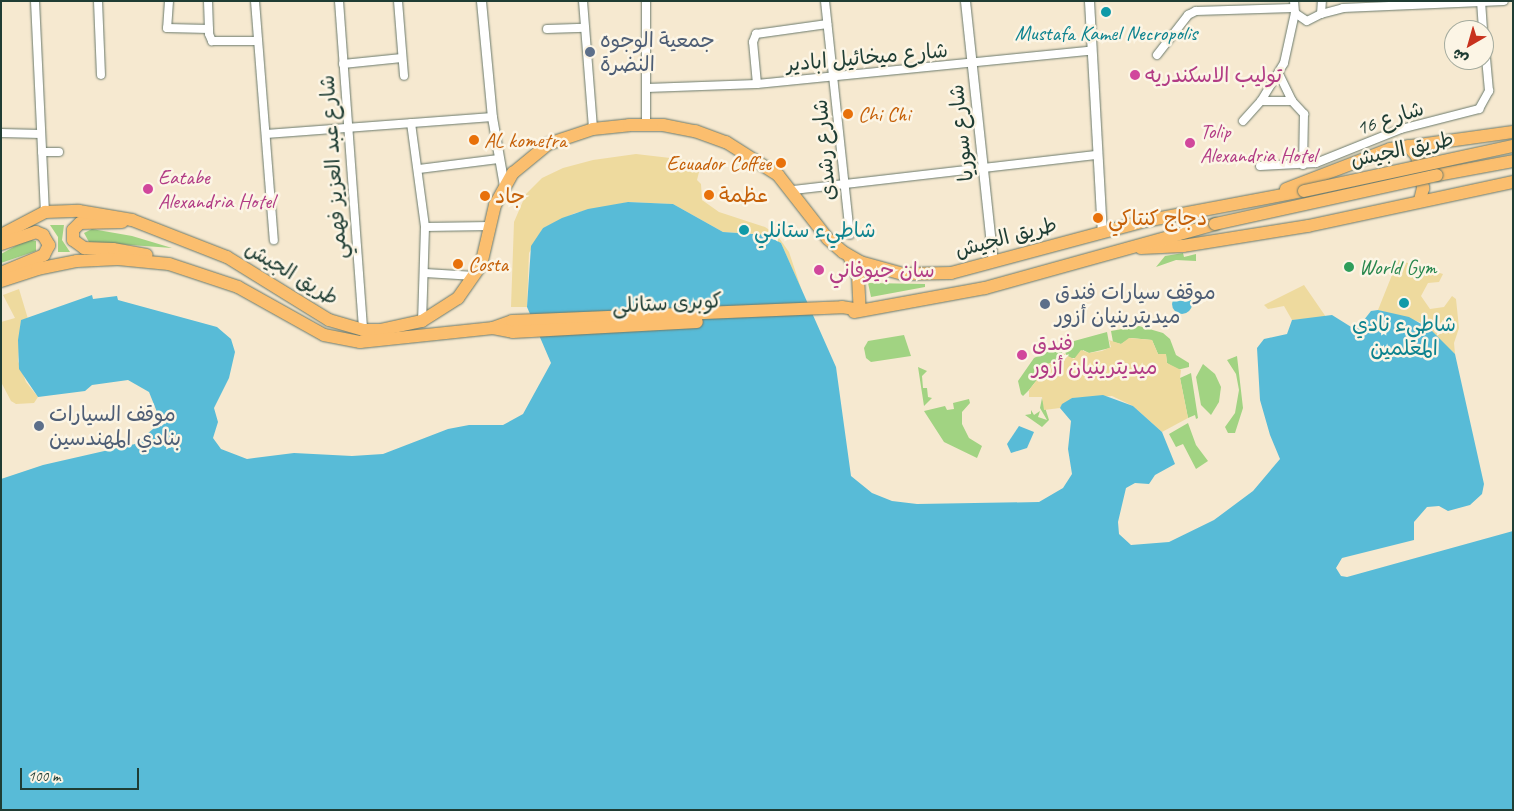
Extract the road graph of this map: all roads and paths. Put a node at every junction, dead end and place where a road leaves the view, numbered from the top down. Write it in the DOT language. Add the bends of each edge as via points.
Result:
graph roads {
  1 [pos="35,1"];
  2 [pos="98,1"];
  3 [pos="169,1"];
  4 [pos="208,1"];
  5 [pos="255,1"];
  6 [pos="339,1"];
  7 [pos="398,1"];
  8 [pos="481,1"];
  9 [pos="583,1"];
  10 [pos="825,1"];
  11 [pos="965,1"];
  12 [pos="1089,1"];
  13 [pos="1322,1"];
  14 [pos="1504,1"];
  15 [pos="649,2"];
  16 [pos="1481,2"];
  17 [pos="1294,7"];
  18 [pos="1320,14"];
  19 [pos="1482,20"];
  20 [pos="827,24"];
  21 [pos="585,28"];
  22 [pos="209,29"];
  23 [pos="548,29"];
  24 [pos="257,41"];
  25 [pos="1090,51"];
  26 [pos="1157,55"];
  27 [pos="402,58"];
  28 [pos="343,64"];
  29 [pos="972,64"];
  30 [pos="1487,70"];
  31 [pos="1279,74"];
  32 [pos="101,75"];
  33 [pos="404,76"];
  34 [pos="835,77"];
  35 [pos="757,84"];
  36 [pos="647,88"];
  37 [pos="1261,102"];
  38 [pos="1292,102"];
  39 [pos="492,117"];
  40 [pos="1243,121"];
  41 [pos="411,123"];
  42 [pos="646,124"];
  43 [pos="349,128"];
  44 [pos="593,129"];
  45 [pos="1513,132"];
  46 [pos="1,133"];
  47 [pos="41,134"];
  48 [pos="266,134"];
  49 [pos="1408,146"];
  50 [pos="1513,146"];
  51 [pos="42,152"];
  52 [pos="60,152"];
  53 [pos="1096,155"];
  54 [pos="498,159"];
  55 [pos="1513,161"];
  56 [pos="1303,165"];
  57 [pos="1260,166"];
  58 [pos="983,168"];
  59 [pos="419,169"];
  60 [pos="1513,182"];
  61 [pos="844,183"];
  62 [pos="504,186"];
  63 [pos="793,190"];
  64 [pos="1262,198"];
  65 [pos="1420,200"];
  66 [pos="45,212"];
  67 [pos="132,220"];
  68 [pos="491,226"];
  69 [pos="425,227"];
  70 [pos="1102,232"];
  71 [pos="1,235"];
  72 [pos="850,235"];
  73 [pos="274,240"];
  74 [pos="1,244"];
  75 [pos="1131,249"];
  76 [pos="849,256"];
  77 [pos="993,262"];
  78 [pos="170,264"];
  79 [pos="1,273"];
  80 [pos="425,273"];
  81 [pos="476,276"];
  82 [pos="1,281"];
  83 [pos="843,310"];
  84 [pos="860,310"];
  85 [pos="422,321"];
  86 [pos="491,329"];
  87 [pos="363,330"];
  1 -- 47 [label="street"];
  2 -- 32 [label="street"];
  3 -- 22 [label="street" via="167,28"];
  4 -- 22 [label="street"];
  5 -- 24 [label="street"];
  6 -- 28 [label="street, شارع عبد العزيز فهمي"];
  7 -- 27 [label="street"];
  8 -- 39 [label="street"];
  9 -- 21 [label="street"];
  10 -- 20 [label="street, شارع رشدى"];
  11 -- 29 [label="street, شارع سوريا"];
  12 -- 25 [label="street"];
  13 -- 18 [label="street"];
  14 -- 16 [label="street"];
  15 -- 36 [label="street"];
  16 -- 18 [label="street" via="1344,8"];
  16 -- 19 [label="street"];
  17 -- 18 [label="street" via="1307,21"];
  17 -- 26 [label="street" via="1196,11 1188,15"];
  17 -- 31 [label="street" via="1287,55"];
  20 -- 34 [label="street, شارع رشدى"];
  20 -- 35 [label="street" via="756,34 753,42"];
  21 -- 23 [label="street"];
  21 -- 44 [label="street"];
  22 -- 24 [label="street" via="214,42"];
  24 -- 48 [label="street"];
  25 -- 29 [label="street, شارع ميخائيل ابادير"];
  25 -- 53 [label="street"];
  27 -- 28 [label="street"];
  27 -- 33 [label="street"];
  28 -- 43 [label="street, شارع عبد العزيز فهمي"];
  29 -- 34 [label="street, شارع ميخائيل ابادير"];
  29 -- 58 [label="street, شارع سوريا"];
  30 -- 56 [label="street, شارع 16" via="1489,90 1484,104 1473,112 1401,129"];
  31 -- 37 [label="street"];
  31 -- 38 [label="street"];
  34 -- 35 [label="street, شارع ميخائيل ابادير"];
  34 -- 61 [label="street, شارع رشدى"];
  35 -- 36 [label="street, شارع ميخائيل ابادير"];
  36 -- 42 [label="street"];
  37 -- 38 [label="street"];
  37 -- 40 [label="street"];
  38 -- 56 [label="street" via="1304,114"];
  39 -- 41 [label="street"];
  39 -- 54 [label="street"];
  41 -- 43 [label="street"];
  41 -- 59 [label="street"];
  42 -- 44 [label="highway, طريق الجيش"];
  42 -- 63 [label="highway, طريق الجيش" via="679,128 726,142 762,162"];
  43 -- 48 [label="street"];
  43 -- 87 [label="street, شارع عبد العزيز فهمي"];
  44 -- 62 [label="highway, طريق الجيش" via="563,137 535,152"];
  45 -- 49 [label="highway"];
  46 -- 47 [label="street"];
  47 -- 51 [label="street"];
  48 -- 73 [label="street"];
  49 -- 64 [label="highway" via="1390,149"];
  49 -- 65 [label="highway" via="1417,156 1424,188"];
  50 -- 64 [label="highway, طريق الجيش, bridge"];
  51 -- 52 [label="street"];
  51 -- 66 [label="street"];
  53 -- 58 [label="street"];
  53 -- 70 [label="street"];
  54 -- 59 [label="street"];
  54 -- 62 [label="street"];
  55 -- 75 [label="highway, طريق الجيش, bridge" via="1216,224"];
  56 -- 57 [label="street, شارع 16"];
  58 -- 61 [label="street"];
  58 -- 77 [label="street, شارع سوريا"];
  59 -- 69 [label="street"];
  60 -- 65 [label="highway"];
  61 -- 63 [label="street"];
  61 -- 72 [label="street, شارع رشدى"];
  62 -- 68 [label="highway, طريق الجيش" via="495,205"];
  63 -- 76 [label="highway, طريق الجيش" via="828,239"];
  64 -- 70 [label="highway, طريق الجيش"];
  65 -- 75 [label="highway" via="1308,226 1183,246"];
  66 -- 67 [label="highway, طريق الجيش" via="79,211"];
  66 -- 71 [label="highway, طريق الجيش"];
  67 -- 78 [label="highway" via="80,223 73,230 73,240 84,248 125,250"];
  67 -- 87 [label="highway, طريق الجيش" via="227,258 266,279 316,313 344,326"];
  68 -- 69 [label="street"];
  68 -- 81 [label="highway, طريق الجيش"];
  69 -- 80 [label="street"];
  70 -- 77 [label="highway, طريق الجيش"];
  74 -- 79 [label="highway" via="36,232 46,238 48,245 44,255"];
  75 -- 84 [label="highway, طريق الجيش" via="985,288"];
  76 -- 77 [label="highway, طريق الجيش" via="879,268 927,275"];
  76 -- 84 [label="highway" via="858,277"];
  78 -- 82 [label="highway, طريق الجيش" via="118,259 77,261"];
  78 -- 86 [label="highway, طريق الجيش" via="238,287 308,328 342,340 388,340"];
  80 -- 81 [label="street"];
  80 -- 85 [label="street"];
  81 -- 85 [label="highway, طريق الجيش" via="447,307"];
  83 -- 84 [label="highway, طريق الجيش"];
  83 -- 86 [label="highway, كوبرى ستانلى" via="512,321"];
  85 -- 87 [label="highway, طريق الجيش" via="402,327"];
}
